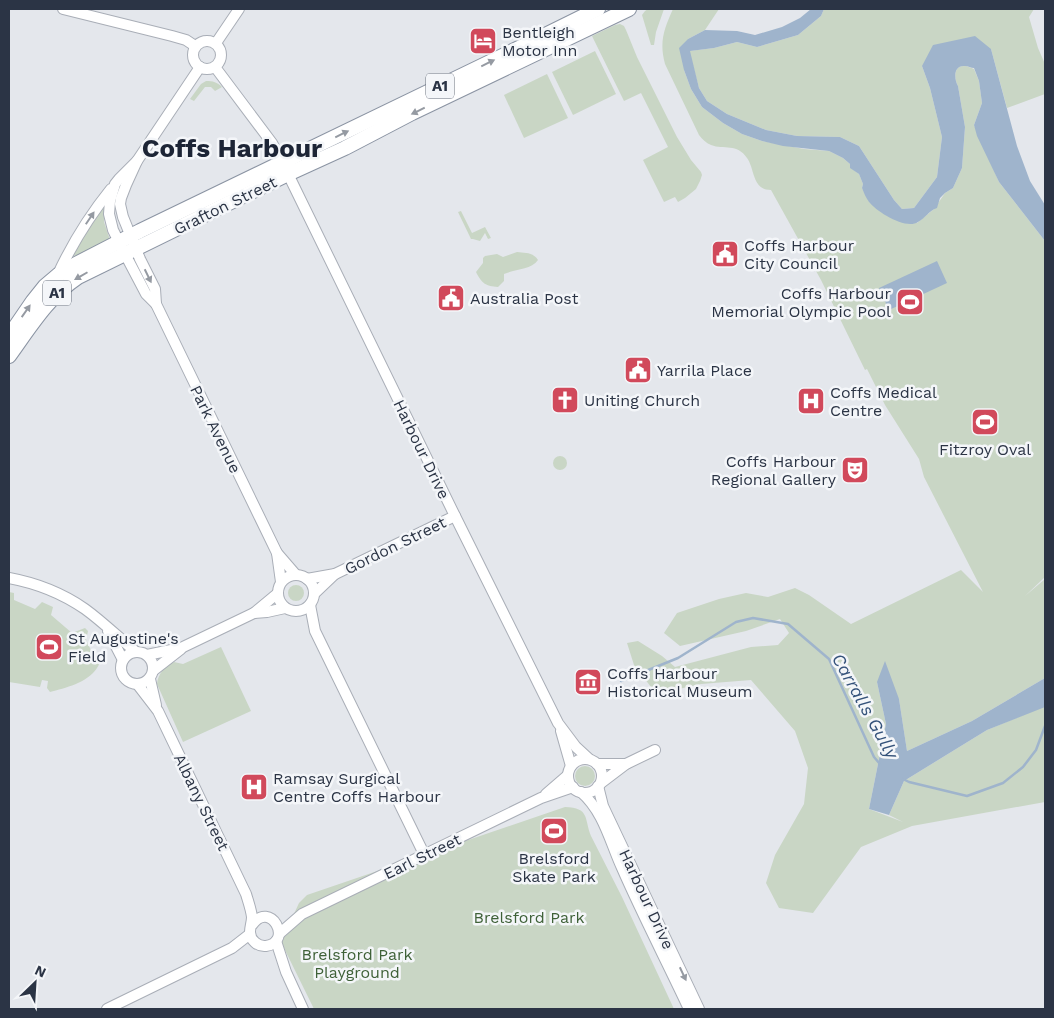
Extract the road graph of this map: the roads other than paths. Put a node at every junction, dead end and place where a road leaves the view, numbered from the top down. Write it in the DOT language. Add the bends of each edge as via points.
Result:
graph roads {
  1 [pos="64,9"];
  2 [pos="239,9"];
  3 [pos="598,9"];
  4 [pos="628,9"];
  5 [pos="216,43"];
  6 [pos="195,46"];
  7 [pos="200,67"];
  8 [pos="215,67"];
  9 [pos="137,161"];
  10 [pos="285,168"];
  11 [pos="115,184"];
  12 [pos="127,245"];
  13 [pos="58,275"];
  14 [pos="9,336"];
  15 [pos="9,356"];
  16 [pos="455,516"];
  17 [pos="277,553"];
  18 [pos="335,574"];
  19 [pos="296,575"];
  20 [pos="9,578"];
  21 [pos="307,579"];
  22 [pos="282,582"];
  23 [pos="278,593"];
  24 [pos="314,594"];
  25 [pos="310,605"];
  26 [pos="286,608"];
  27 [pos="297,611"];
  28 [pos="254,613"];
  29 [pos="107,628"];
  30 [pos="315,631"];
  31 [pos="182,648"];
  32 [pos="142,653"];
  33 [pos="123,660"];
  34 [pos="152,675"];
  35 [pos="138,685"];
  36 [pos="158,711"];
  37 [pos="558,723"];
  38 [pos="655,750"];
  39 [pos="593,762"];
  40 [pos="626,764"];
  41 [pos="570,770"];
  42 [pos="600,784"];
  43 [pos="577,790"];
  44 [pos="541,798"];
  45 [pos="424,854"];
  46 [pos="246,894"];
  47 [pos="302,914"];
  48 [pos="269,919"];
  49 [pos="251,929"];
  50 [pos="277,937"];
  51 [pos="260,945"];
  52 [pos="232,948"];
  53 [pos="286,972"];
  54 [pos="107,1009"];
  55 [pos="303,1009"];
  56 [pos="689,1009"];
  57 [pos="699,1009"];
  1 -- 6 [label="street" via="172,36"];
  2 -- 5 [label="street"];
  10 -- 3 [label="highway, Grafton Street / A1, one-way"];
  4 -- 10 [label="highway, Grafton Street / A1, one-way" via="345,148"];
  5 -- 6 [label="street" via="207,40"];
  5 -- 8 [label="street" via="222,56"];
  6 -- 7 [label="street" via="193,57"];
  7 -- 8 [label="street"];
  7 -- 9 [label="street"];
  8 -- 10 [label="street, Harbour Drive" via="272,143"];
  9 -- 11 [label="street, Park Avenue"];
  9 -- 12 [label="street, Park Avenue" via="120,204"];
  10 -- 12 [label="highway, Grafton Street / A1"];
  10 -- 16 [label="street, Harbour Drive"];
  11 -- 12 [label="street, Park Avenue" via="109,208 113,230"];
  13 -- 11 [label="street, one-way" via="84,227"];
  12 -- 13 [label="highway, Grafton Street / A1" via="76,264"];
  12 -- 15 [label="highway, Grafton Street / A1, one-way" via="62,288 44,307"];
  12 -- 17 [label="street, Park Avenue" via="146,294 156,304"];
  14 -- 13 [label="highway, Grafton Street / A1, one-way" via="39,293"];
  16 -- 18 [label="street, Gordon Street"];
  16 -- 37 [label="street, Harbour Drive"];
  17 -- 19 [label="street, Park Avenue"];
  17 -- 22 [label="street, Park Avenue"];
  18 -- 21 [label="street, Gordon Street"];
  18 -- 24 [label="street, Gordon Street"];
  19 -- 21 [label="street"];
  19 -- 22 [label="street"];
  20 -- 29 [label="street" via="31,583 66,598"];
  21 -- 24 [label="street" via="314,588"];
  22 -- 23 [label="street"];
  23 -- 26 [label="street"];
  23 -- 28 [label="street"];
  24 -- 25 [label="street"];
  25 -- 27 [label="street"];
  25 -- 30 [label="street"];
  26 -- 27 [label="street"];
  26 -- 28 [label="street"];
  27 -- 30 [label="street"];
  28 -- 31 [label="street"];
  29 -- 32 [label="street"];
  29 -- 33 [label="street"];
  30 -- 45 [label="street"];
  31 -- 32 [label="street"];
  31 -- 34 [label="street"];
  32 -- 33 [label="street" via="127,655"];
  32 -- 34 [label="street" via="152,662"];
  33 -- 35 [label="street" via="123,676"];
  34 -- 35 [label="street"];
  34 -- 36 [label="street, Albany Street"];
  35 -- 36 [label="street, Albany Street"];
  36 -- 46 [label="street, Albany Street"];
  37 -- 39 [label="street, Harbour Drive" via="576,747"];
  37 -- 41 [label="street, Harbour Drive"];
  38 -- 40 [label="street"];
  39 -- 40 [label="street"];
  39 -- 41 [label="street" via="579,760"];
  39 -- 42 [label="street" via="602,773"];
  40 -- 42 [label="street"];
  41 -- 43 [label="street" via="570,784"];
  41 -- 44 [label="street, Earl Street"];
  42 -- 43 [label="street" via="591,792"];
  42 -- 57 [label="street, Harbour Drive, one-way" via="603,806"];
  43 -- 44 [label="street, Earl Street"];
  43 -- 56 [label="street, Harbour Drive" via="596,808"];
  44 -- 45 [label="street, Earl Street"];
  45 -- 47 [label="street, Earl Street"];
  46 -- 48 [label="street, Albany Street"];
  46 -- 49 [label="street, Albany Street" via="252,915"];
  47 -- 48 [label="street, Earl Street"];
  47 -- 50 [label="street, Earl Street"];
  48 -- 49 [label="street" via="257,919"];
  48 -- 50 [label="street" via="278,926"];
  49 -- 51 [label="street" via="251,938"];
  49 -- 52 [label="street"];
  50 -- 51 [label="street" via="268,946"];
  50 -- 53 [label="street"];
  51 -- 52 [label="street"];
  51 -- 53 [label="street" via="271,952"];
  52 -- 54 [label="street"];
  53 -- 55 [label="street"];
}
